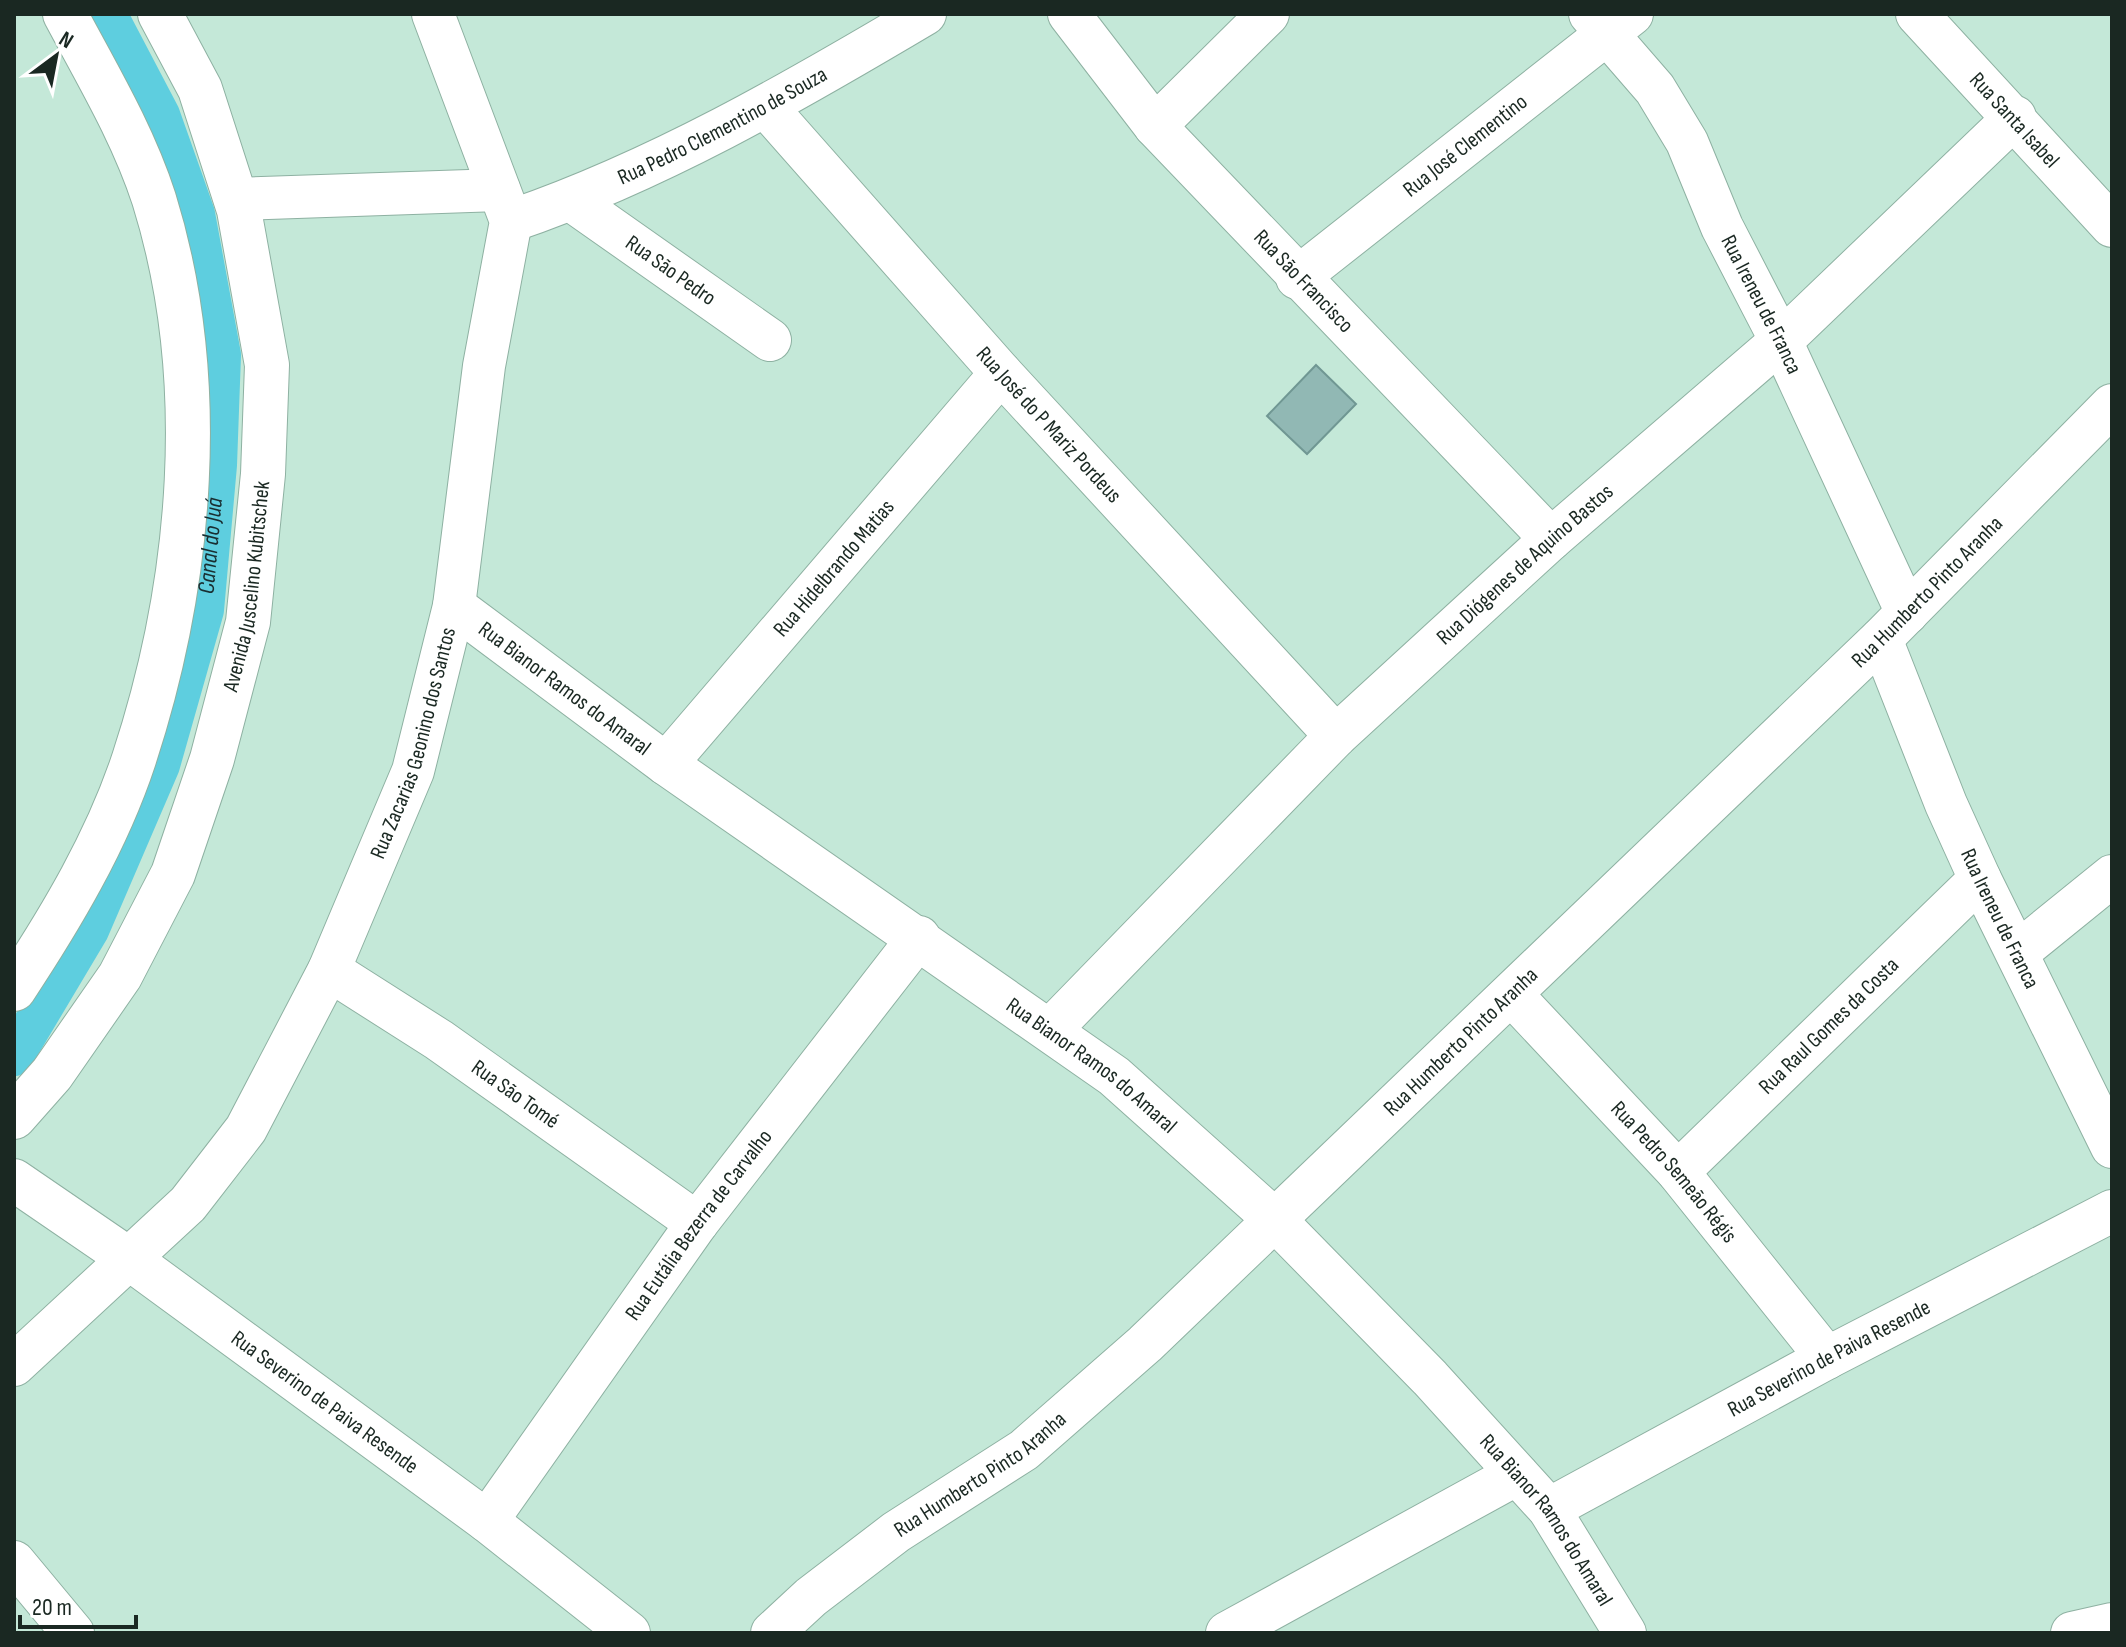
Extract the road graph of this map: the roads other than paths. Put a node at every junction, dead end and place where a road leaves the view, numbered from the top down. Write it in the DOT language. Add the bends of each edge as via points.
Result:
graph roads {
  1 [pos="65,14"];
  2 [pos="160,14"];
  3 [pos="433,14"];
  4 [pos="925,14"];
  5 [pos="1069,14"];
  6 [pos="1268,14"];
  7 [pos="1917,14"];
  8 [pos="1610,20"];
  9 [pos="767,108"];
  10 [pos="2015,117"];
  11 [pos="1155,126"];
  12 [pos="236,199"];
  13 [pos="571,200"];
  14 [pos="505,205"];
  15 [pos="2112,226"];
  16 [pos="1297,278"];
  17 [pos="770,340"];
  18 [pos="1781,341"];
  19 [pos="1001,373"];
  20 [pos="2112,405"];
  21 [pos="1551,539"];
  22 [pos="454,606"];
  23 [pos="1894,626"];
  24 [pos="1336,736"];
  25 [pos="666,764"];
  26 [pos="2112,876"];
  27 [pos="1980,879"];
  28 [pos="919,937"];
  29 [pos="2017,953"];
  30 [pos="329,970"];
  31 [pos="14,989"];
  32 [pos="1512,995"];
  33 [pos="1051,1029"];
  34 [pos="14,1117"];
  35 [pos="2112,1147"];
  36 [pos="1678,1172"];
  37 [pos="14,1180"];
  38 [pos="2112,1211"];
  39 [pos="1274,1219"];
  40 [pos="697,1223"];
  41 [pos="128,1258"];
  42 [pos="1827,1358"];
  43 [pos="14,1365"];
  44 [pos="1517,1474"];
  45 [pos="1549,1509"];
  46 [pos="487,1521"];
  47 [pos="14,1562"];
  48 [pos="73,1633"];
  49 [pos="629,1633"];
  50 [pos="772,1633"];
  51 [pos="1227,1633"];
  52 [pos="1625,1633"];
  1 -- 31 [label="street" via="120,116 154,199 179,310 190,429 166,637 134,760 86,870"];
  2 -- 12 [label="street, Avenida Juscelino Kubitschek" via="200,89"];
  3 -- 14 [label="street"];
  4 -- 9 [label="street, Rua Pedro Clementino de Souza"];
  5 -- 11 [label="street, Rua São Francisco"];
  6 -- 11 [label="street"];
  7 -- 10 [label="street, Rua Santa Isabel"];
  8 -- 16 [label="street, Rua José Clementino"];
  8 -- 18 [label="street, Rua Ireneu de Franca" via="1687,142 1722,227"];
  9 -- 13 [label="street, Rua Pedro Clementino de Souza"];
  9 -- 19 [label="street, Rua José do P Mariz Pordeus"];
  10 -- 15 [label="street, Rua Santa Isabel"];
  10 -- 18 [label="street, Rua Diógenes de Aquino Bastos"];
  11 -- 16 [label="street, Rua São Francisco"];
  12 -- 14 [label="street, Rua Pedro Clementino de Souza"];
  12 -- 34 [label="street, Avenida Juscelino Kubitschek" via="267,365 263,474 248,622 212,759 173,874 120,976 52,1074"];
  13 -- 14 [label="street, Rua Pedro Clementino de Souza"];
  13 -- 17 [label="street, Rua São Pedro"];
  14 -- 22 [label="street, Rua Zacarias Geonino dos Santos"];
  16 -- 21 [label="street, Rua São Francisco"];
  18 -- 21 [label="street, Rua Diógenes de Aquino Bastos"];
  18 -- 23 [label="street, Rua Ireneu de Franca"];
  19 -- 24 [label="street, Rua José do P Mariz Pordeus"];
  19 -- 25 [label="street, Rua Hidelbrando Matias"];
  20 -- 23 [label="street, Rua Humberto Pinto Aranha"];
  21 -- 24 [label="street, Rua Diógenes de Aquino Bastos"];
  22 -- 25 [label="street, Rua Bianor Ramos do Amaral"];
  22 -- 30 [label="street, Rua Zacarias Geonino dos Santos" via="413,771"];
  23 -- 27 [label="street, Rua Ireneu de Franca" via="1946,804"];
  23 -- 32 [label="street, Rua Humberto Pinto Aranha"];
  24 -- 33 [label="street, Rua Diógenes de Aquino Bastos"];
  25 -- 28 [label="street, Rua Bianor Ramos do Amaral"];
  26 -- 29 [label="street"];
  27 -- 29 [label="street, Rua Ireneu de Franca"];
  27 -- 36 [label="street, Rua Raul Gomes da Costa"];
  28 -- 33 [label="street, Rua Bianor Ramos do Amaral"];
  28 -- 40 [label="street, Rua Eutália Bezerra de Carvalho"];
  29 -- 35 [label="street, Rua Ireneu de Franca"];
  30 -- 40 [label="street, Rua São Tomé" via="439,1040"];
  30 -- 41 [label="street, Rua Zacarias Geonino dos Santos" via="246,1129 188,1204"];
  32 -- 36 [label="street, Rua Pedro Semeão Régis"];
  32 -- 39 [label="street, Rua Humberto Pinto Aranha"];
  33 -- 39 [label="street, Rua Bianor Ramos do Amaral" via="1114,1076"];
  36 -- 42 [label="street, Rua Pedro Semeão Régis"];
  37 -- 41 [label="street, Rua Severino de Paiva Resende"];
  38 -- 42 [label="street, Rua Severino de Paiva Resende"];
  39 -- 44 [label="street, Rua Bianor Ramos do Amaral"];
  39 -- 50 [label="street, Rua Humberto Pinto Aranha" via="1145,1344 1024,1450 896,1532"];
  40 -- 46 [label="street, Rua Eutália Bezerra de Carvalho"];
  41 -- 43 [label="street, Rua Zacarias Geonino dos Santos"];
  41 -- 46 [label="street, Rua Severino de Paiva Resende"];
  42 -- 45 [label="street, Rua Severino de Paiva Resende"];
  44 -- 45 [label="street, Rua Bianor Ramos do Amaral"];
  44 -- 51 [label="street"];
  45 -- 52 [label="street, Rua Bianor Ramos do Amaral"];
  46 -- 49 [label="street, Rua Severino de Paiva Resende"];
  47 -- 48 [label="street"];
}
